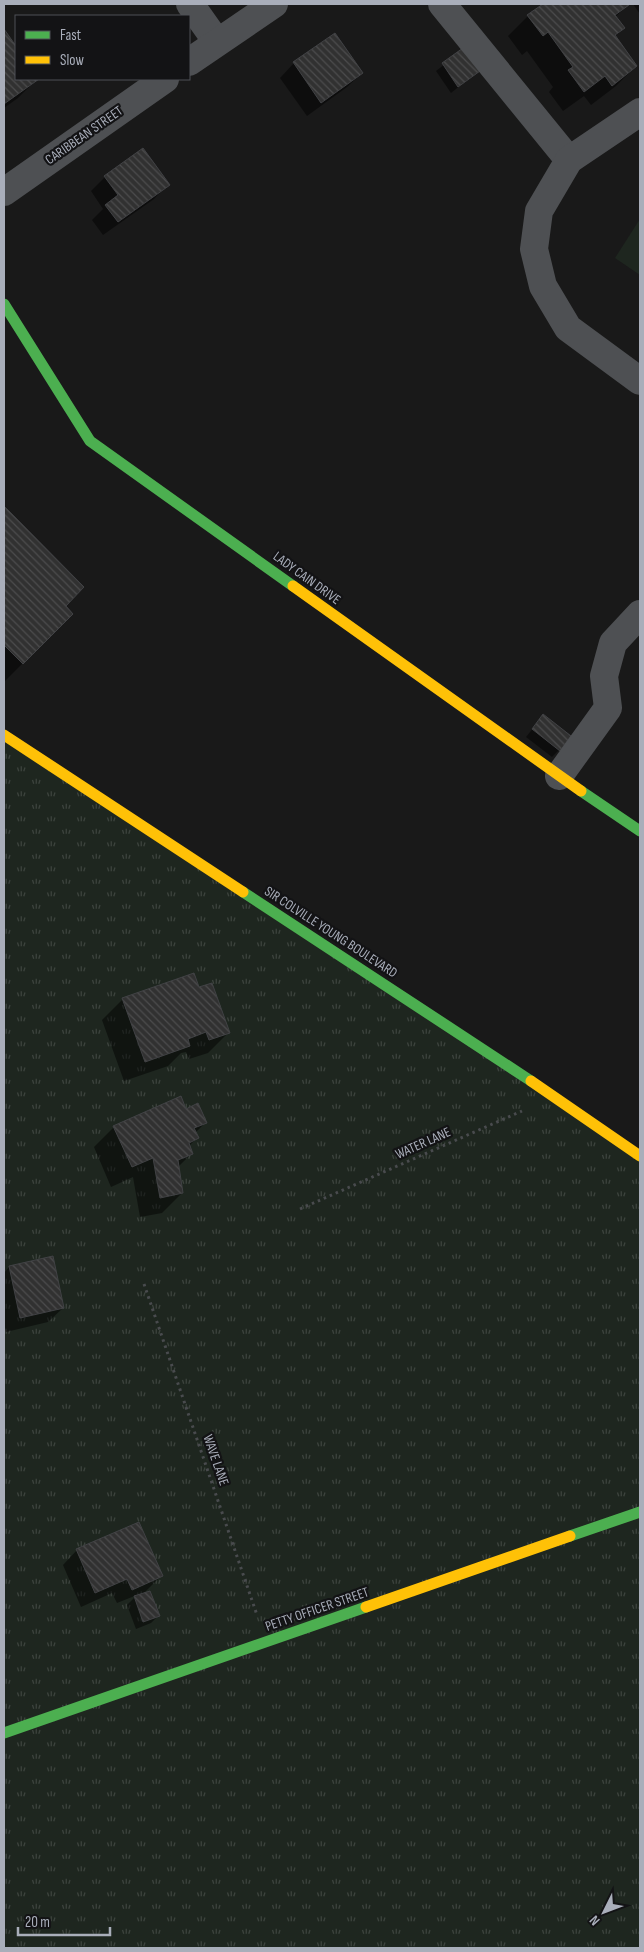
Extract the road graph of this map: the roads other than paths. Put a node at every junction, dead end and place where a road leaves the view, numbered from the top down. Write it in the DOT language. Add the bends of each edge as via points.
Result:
graph roads {
  1 [pos="190,4"];
  2 [pos="274,4"];
  3 [pos="442,4"];
  4 [pos="217,42"];
  5 [pos="190,61"];
  6 [pos="164,80"];
  7 [pos="640,112"];
  8 [pos="569,160"];
  9 [pos="4,192"];
  10 [pos="4,304"];
  11 [pos="640,381"];
  12 [pos="640,614"];
  13 [pos="4,735"];
  14 [pos="559,776"];
  15 [pos="640,831"];
  16 [pos="640,1156"];
  17 [pos="640,1512"];
  18 [pos="4,1733"];
  1 -- 4 [label="street"];
  2 -- 4 [label="street"];
  3 -- 8 [label="street"];
  4 -- 5 [label="street"];
  6 -- 9 [label="street, CARIBBEAN STREET"];
  7 -- 8 [label="street"];
  8 -- 11 [label="street" via="539,211 534,249 543,286 568,328"];
  10 -- 14 [label="street, LADY CAIN DRIVE" via="90,441"];
  12 -- 14 [label="street" via="613,643 604,676 608,708"];
  13 -- 16 [label="street, SIR COLVILLE YOUNG BOULEVARD"];
  14 -- 15 [label="street, LADY CAIN DRIVE"];
  17 -- 18 [label="street, PETTY OFFICER STREET"];
}
